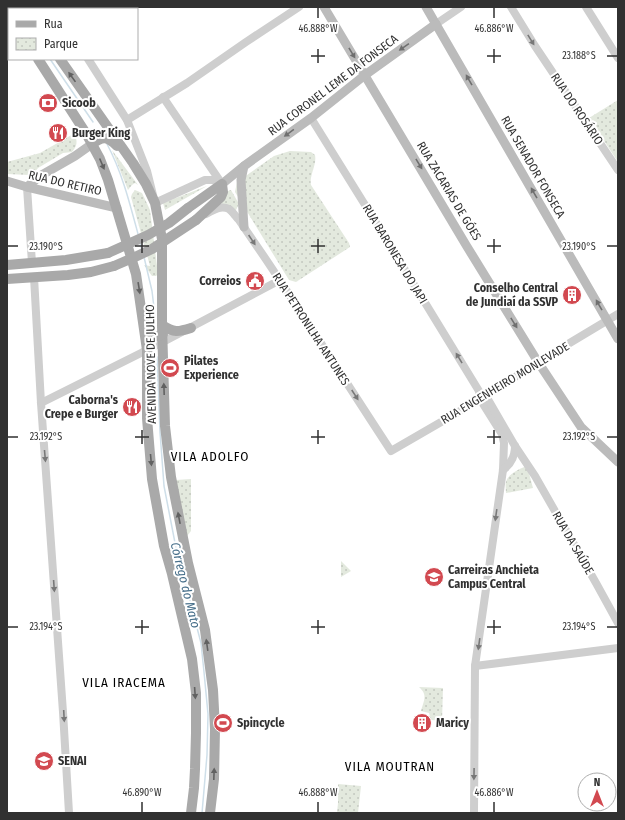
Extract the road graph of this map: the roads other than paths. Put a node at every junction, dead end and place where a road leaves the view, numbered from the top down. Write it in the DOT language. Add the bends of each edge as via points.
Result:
graph roads {
  1 [pos="298,7"];
  2 [pos="324,7"];
  3 [pos="426,7"];
  4 [pos="461,7"];
  5 [pos="511,7"];
  6 [pos="586,7"];
  7 [pos="436,24"];
  8 [pos="618,58"];
  9 [pos="39,60"];
  10 [pos="61,60"];
  11 [pos="89,60"];
  12 [pos="365,75"];
  13 [pos="163,97"];
  14 [pos="311,118"];
  15 [pos="127,120"];
  16 [pos="92,144"];
  17 [pos="134,163"];
  18 [pos="244,166"];
  19 [pos="618,170"];
  20 [pos="42,176"];
  21 [pos="8,181"];
  22 [pos="222,184"];
  23 [pos="27,187"];
  24 [pos="43,191"];
  25 [pos="155,203"];
  26 [pos="117,208"];
  27 [pos="199,218"];
  28 [pos="244,227"];
  29 [pos="32,263"];
  30 [pos="7,265"];
  31 [pos="34,277"];
  32 [pos="7,279"];
  33 [pos="280,280"];
  34 [pos="618,314"];
  35 [pos="143,320"];
  36 [pos="607,321"];
  37 [pos="191,328"];
  38 [pos="163,334"];
  39 [pos="618,339"];
  40 [pos="147,350"];
  41 [pos="538,362"];
  42 [pos="482,395"];
  43 [pos="41,403"];
  44 [pos="516,446"];
  45 [pos="391,451"];
  46 [pos="618,462"];
  47 [pos="527,463"];
  48 [pos="503,474"];
  49 [pos="618,623"];
  50 [pos="618,648"];
  51 [pos="476,666"];
  52 [pos="69,813"];
  53 [pos="191,813"];
  54 [pos="210,813"];
  55 [pos="474,813"];
  1 -- 13 [label="street"];
  2 -- 12 [label="main road, RUA ZACARIAS DE GÓES, one-way"];
  3 -- 7 [label="main road, RUA SENADOR FONSECA"];
  4 -- 7 [label="street, RUA CORONEL LEME DA FONSECA"];
  5 -- 19 [label="street, RUA DO ROSÁRIO, one-way"];
  6 -- 8 [label="street"];
  7 -- 12 [label="main road, RUA CORONEL LEME DA FONSECA, one-way"];
  36 -- 7 [label="main road, RUA SENADOR FONSECA, one-way"];
  9 -- 16 [label="main road, AVENIDA NOVE DE JULHO"];
  17 -- 10 [label="main road, AVENIDA NOVE DE JULHO, one-way"];
  11 -- 15 [label="street"];
  12 -- 14 [label="main road, RUA CORONEL LEME DA FONSECA"];
  12 -- 41 [label="main road, RUA ZACARIAS DE GÓES, one-way"];
  13 -- 15 [label="street"];
  13 -- 22 [label="street"];
  14 -- 18 [label="main road, RUA CORONEL LEME DA FONSECA, one-way"];
  42 -- 14 [label="street, RUA BARONESA DO JAPI, one-way"];
  15 -- 25 [label="street" via="147,171"];
  16 -- 17 [label="main road" via="106,138"];
  16 -- 20 [label="main road"];
  16 -- 26 [label="main road, AVENIDA NOVE DE JULHO, one-way"];
  17 -- 25 [label="main road, AVENIDA NOVE DE JULHO"];
  18 -- 22 [label="main road, RUA CORONEL LEME DA FONSECA"];
  18 -- 28 [label="main road" via="241,180"];
  20 -- 21 [label="main road, RUA DO RETIRO"];
  20 -- 23 [label="main road"];
  20 -- 24 [label="main road"];
  21 -- 23 [label="main road, RUA DO RETIRO"];
  22 -- 25 [label="street" via="205,180"];
  22 -- 27 [label="main road" via="221,197"];
  22 -- 29 [label="main road, bridge" via="169,223 108,252"];
  23 -- 24 [label="main road, RUA DO RETIRO"];
  23 -- 29 [label="street"];
  24 -- 26 [label="main road, RUA DO RETIRO"];
  25 -- 38 [label="main road, AVENIDA NOVE DE JULHO" via="162,240"];
  26 -- 35 [label="main road, AVENIDA NOVE DE JULHO, one-way" via="136,274"];
  27 -- 28 [label="street, RUA PETRONILHA ANTUNES" via="216,209 224,208 229,209"];
  27 -- 31 [label="main road, bridge" via="152,248 114,266 91,272"];
  28 -- 33 [label="street, RUA PETRONILHA ANTUNES, one-way"];
  29 -- 30 [label="main road"];
  31 -- 32 [label="main road"];
  31 -- 43 [label="street"];
  33 -- 37 [label="street"];
  33 -- 45 [label="street, RUA PETRONILHA ANTUNES, one-way"];
  34 -- 36 [label="street, RUA ENGENHEIRO MONLEVADE"];
  35 -- 38 [label="main road" via="153,336"];
  35 -- 40 [label="main road, AVENIDA NOVE DE JULHO"];
  36 -- 39 [label="main road, RUA SENADOR FONSECA"];
  36 -- 41 [label="street, RUA ENGENHEIRO MONLEVADE"];
  37 -- 38 [label="street"];
  37 -- 38 [label="main road" via="177,332 169,330"];
  38 -- 40 [label="street"];
  54 -- 38 [label="main road, AVENIDA NOVE DE JULHO, one-way" via="214,779 213,690 205,630 188,563 171,477 166,426"];
  40 -- 43 [label="street"];
  40 -- 53 [label="main road, AVENIDA NOVE DE JULHO, one-way" via="147,418 152,479 164,546 192,659 196,693 195,769"];
  41 -- 42 [label="street, RUA ENGENHEIRO MONLEVADE"];
  41 -- 46 [label="main road, RUA ZACARIAS DE GÓES" via="581,427"];
  42 -- 44 [label="street, RUA BARONESA DO JAPI"];
  42 -- 45 [label="street, RUA ENGENHEIRO MONLEVADE"];
  42 -- 48 [label="street, RUA BARONESA DO JAPI" via="502,434"];
  43 -- 52 [label="street, one-way"];
  44 -- 47 [label="street, RUA BARONESA DO JAPI"];
  44 -- 48 [label="street" via="514,456"];
  47 -- 49 [label="street, RUA DA SAÚDE"];
  48 -- 51 [label="street, RUA BARONESA DO JAPI, one-way"];
  50 -- 51 [label="street"];
  51 -- 55 [label="street, RUA BARONESA DO JAPI, one-way"];
}
